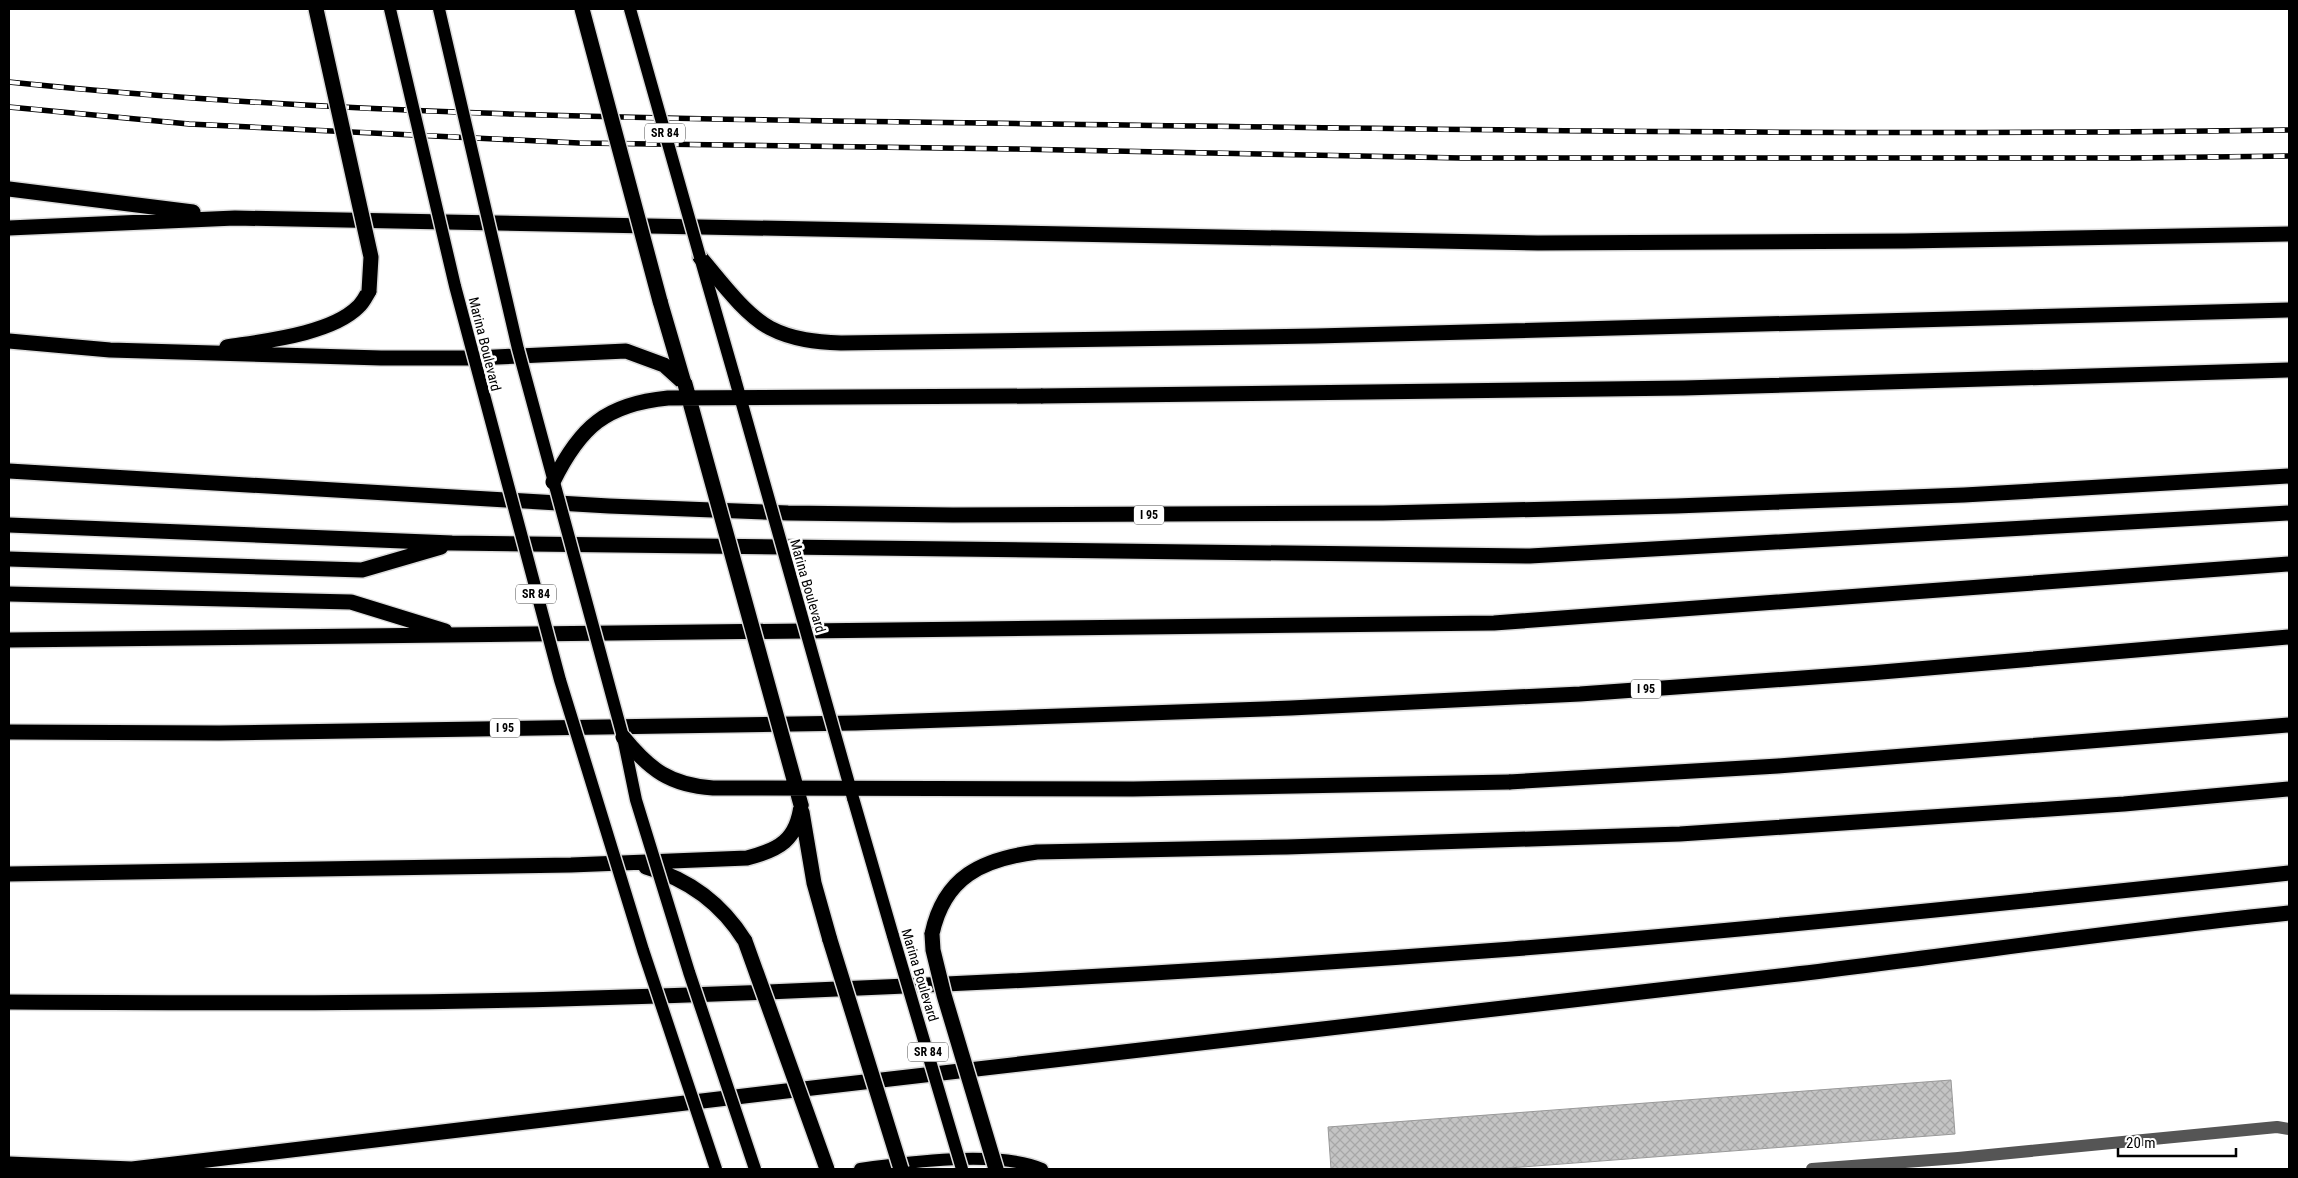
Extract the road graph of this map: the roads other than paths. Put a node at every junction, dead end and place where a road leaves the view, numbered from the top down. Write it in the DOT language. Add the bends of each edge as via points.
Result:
graph roads {
  1 [pos="316,9"];
  2 [pos="390,9"];
  3 [pos="439,9"];
  4 [pos="582,9"];
  5 [pos="630,9"];
  6 [pos="9,189"];
  7 [pos="235,218"];
  8 [pos="9,228"];
  9 [pos="2289,234"];
  10 [pos="700,257"];
  11 [pos="2289,310"];
  12 [pos="9,341"];
  13 [pos="191,353"];
  14 [pos="2289,370"];
  15 [pos="685,384"];
  16 [pos="9,471"];
  17 [pos="2289,476"];
  18 [pos="553,482"];
  19 [pos="2289,513"];
  20 [pos="9,525"];
  21 [pos="452,543"];
  22 [pos="9,559"];
  23 [pos="2289,564"];
  24 [pos="9,594"];
  25 [pos="459,636"];
  26 [pos="2289,637"];
  27 [pos="9,640"];
  28 [pos="2289,725"];
  29 [pos="9,732"];
  30 [pos="623,737"];
  31 [pos="2289,789"];
  32 [pos="801,805"];
  33 [pos="625,862"];
  34 [pos="2289,873"];
  35 [pos="9,874"];
  36 [pos="2289,914"];
  37 [pos="9,1002"];
  38 [pos="2289,1129"];
  39 [pos="9,1164"];
  40 [pos="716,1169"];
  41 [pos="755,1169"];
  42 [pos="827,1169"];
  43 [pos="860,1169"];
  44 [pos="901,1169"];
  45 [pos="962,1169"];
  46 [pos="996,1169"];
  47 [pos="1042,1169"];
  48 [pos="1812,1169"];
  1 -- 13 [label="highway, bridge" via="371,257 369,291 358,307 324,326 284,338"];
  2 -- 40 [label="main road, Marina Boulevard / SR 84, bridge" via="455,286 557,671"];
  3 -- 18 [label="main road, bridge"];
  4 -- 15 [label="highway, bridge"];
  5 -- 10 [label="main road, Marina Boulevard / SR 84, bridge"];
  6 -- 7 [label="highway"];
  7 -- 8 [label="highway"];
  7 -- 9 [label="highway" via="1538,243 1905,242"];
  10 -- 11 [label="highway" via="743,305 769,328 802,340 841,343 1316,336"];
  10 -- 45 [label="main road, Marina Boulevard / SR 84, bridge" via="892,936"];
  12 -- 13 [label="highway"];
  13 -- 15 [label="highway" via="475,358 626,351 664,366"];
  14 -- 18 [label="highway, bridge" via="1684,388 668,398 622,406 602,418 572,447"];
  15 -- 32 [label="highway, bridge"];
  16 -- 17 [label="highway, I 95" via="609,506 953,515 1374,514 1686,506 1954,496"];
  18 -- 30 [label="main road, bridge"];
  19 -- 21 [label="highway" via="1530,556"];
  20 -- 21 [label="highway"];
  21 -- 22 [label="highway" via="362,570"];
  23 -- 25 [label="highway" via="1494,623"];
  24 -- 25 [label="highway" via="351,602"];
  25 -- 27 [label="highway"];
  26 -- 29 [label="highway, I 95" via="1580,694 1301,708 856,723 219,733"];
  28 -- 30 [label="highway, bridge" via="1778,766 1518,781 1134,789 713,788 678,783 636,752"];
  30 -- 41 [label="main road, bridge" via="636,800"];
  31 -- 46 [label="highway, bridge" via="2124,804 1680,834 1037,852 999,859 962,877 942,904 932,934 944,995"];
  32 -- 33 [label="highway" via="799,822 785,843 761,855 731,860"];
  32 -- 44 [label="highway, bridge" via="814,883"];
  33 -- 35 [label="highway" via="561,866"];
  33 -- 42 [label="highway, bridge" via="672,876 696,889 733,923 745,942"];
  34 -- 37 [label="highway" via="1732,930 1160,972 558,999"];
  36 -- 39 [label="highway" via="2171,925 1902,962 132,1169"];
  38 -- 48 [label="lane" via="2277,1127"];
  43 -- 47 [label="main road" via="976,1160 1028,1164"];
}
